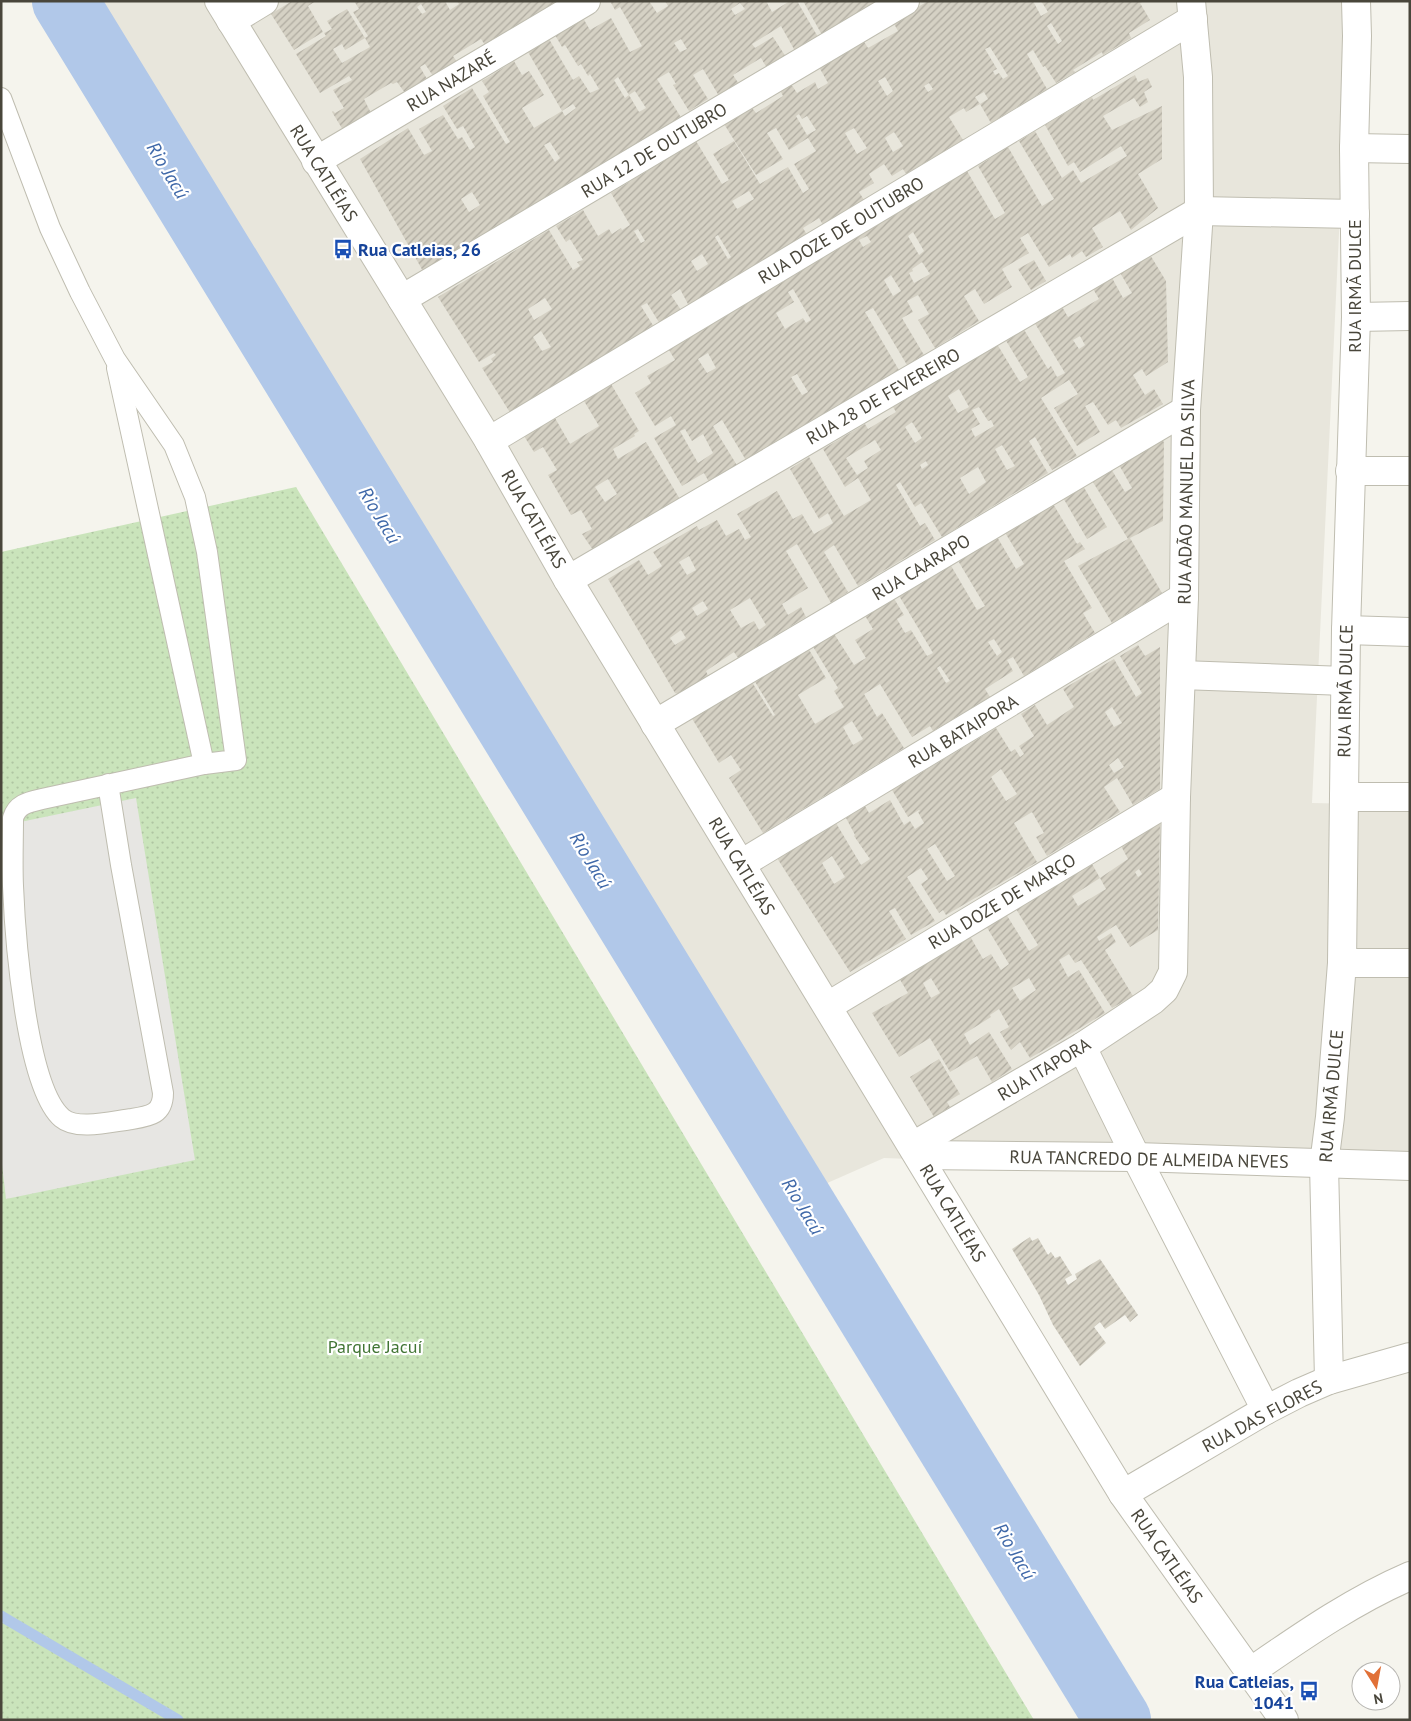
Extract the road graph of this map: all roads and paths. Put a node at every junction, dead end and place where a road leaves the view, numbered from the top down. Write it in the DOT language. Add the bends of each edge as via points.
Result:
graph roads {
  1 [pos="264,1"];
  2 [pos="586,1"];
  3 [pos="905,1"];
  4 [pos="1356,1"];
  5 [pos="1192,10"];
  6 [pos="225,11"];
  7 [pos="1,98"];
  8 [pos="1354,148"];
  9 [pos="1410,149"];
  10 [pos="316,161"];
  11 [pos="1199,211"];
  12 [pos="1355,214"];
  13 [pos="402,299"];
  14 [pos="1410,316"];
  15 [pos="1356,317"];
  16 [pos="115,359"];
  17 [pos="1186,410"];
  18 [pos="489,441"];
  19 [pos="1410,471"];
  20 [pos="1350,472"];
  21 [pos="568,580"];
  22 [pos="1184,597"];
  23 [pos="1346,630"];
  24 [pos="1410,632"];
  25 [pos="1181,675"];
  26 [pos="1345,680"];
  27 [pos="655,724"];
  28 [pos="204,764"];
  29 [pos="108,784"];
  30 [pos="1176,797"];
  31 [pos="1344,797"];
  32 [pos="1410,797"];
  33 [pos="741,864"];
  34 [pos="1342,963"];
  35 [pos="1410,963"];
  36 [pos="1169,983"];
  37 [pos="828,1006"];
  38 [pos="1082,1047"];
  39 [pos="915,1151"];
  40 [pos="1136,1157"];
  41 [pos="1324,1164"];
  42 [pos="1410,1166"];
  43 [pos="1410,1357"];
  44 [pos="1329,1380"];
  45 [pos="1266,1410"];
  46 [pos="1123,1494"];
  47 [pos="1410,1576"];
  48 [pos="1250,1672"];
  49 [pos="1284,1720"];
  1 -- 6 [label="street"];
  2 -- 10 [label="street, RUA NAZARÉ"];
  3 -- 13 [label="street, RUA 12 DE OUTUBRO"];
  4 -- 8 [label="street, RUA IRMÃ DULCE"];
  5 -- 11 [label="street, RUA ADÃO MANUEL DA SILVA" via="1198,77"];
  5 -- 18 [label="street, RUA DOZE DE OUTUBRO"];
  6 -- 10 [label="street, RUA CATLÉIAS"];
  7 -- 16 [label="lane" via="50,228"];
  8 -- 9 [label="street"];
  8 -- 12 [label="street, RUA IRMÃ DULCE"];
  10 -- 13 [label="street, RUA CATLÉIAS"];
  11 -- 12 [label="street"];
  11 -- 17 [label="street, RUA ADÃO MANUEL DA SILVA"];
  11 -- 21 [label="street, RUA 28 DE FEVEREIRO"];
  12 -- 15 [label="street, RUA IRMÃ DULCE"];
  13 -- 18 [label="street, RUA CATLÉIAS"];
  14 -- 15 [label="street"];
  15 -- 20 [label="street, RUA IRMÃ DULCE"];
  16 -- 28 [label="lane"];
  16 -- 28 [label="lane" via="174,445 196,497 208,552 236,760"];
  17 -- 22 [label="street, RUA ADÃO MANUEL DA SILVA"];
  17 -- 27 [label="street, RUA CAARAPO"];
  18 -- 21 [label="street, RUA CATLÉIAS"];
  19 -- 20 [label="street"];
  20 -- 23 [label="street, RUA IRMÃ DULCE"];
  21 -- 27 [label="street, RUA CATLÉIAS"];
  22 -- 25 [label="street, RUA ADÃO MANUEL DA SILVA"];
  22 -- 33 [label="street, RUA BATAIPORA"];
  23 -- 24 [label="street"];
  23 -- 26 [label="street, RUA IRMÃ DULCE"];
  25 -- 26 [label="street"];
  25 -- 30 [label="street, RUA ADÃO MANUEL DA SILVA"];
  26 -- 31 [label="street, RUA IRMÃ DULCE"];
  27 -- 33 [label="street, RUA CATLÉIAS"];
  28 -- 29 [label="lane"];
  29 -- 29 [label="lane" via="27,803 18,807 13,818 13,886 20,971 32,1050 51,1102 62,1118 75,1125 141,1118 157,1111 163,1102"];
  30 -- 36 [label="street, RUA ADÃO MANUEL DA SILVA" via="1174,963"];
  30 -- 37 [label="street, RUA DOZE DE MARÇO"];
  31 -- 32 [label="street"];
  31 -- 34 [label="street, RUA IRMÃ DULCE"];
  33 -- 37 [label="street, RUA CATLÉIAS"];
  34 -- 35 [label="street"];
  34 -- 41 [label="street, RUA IRMÃ DULCE"];
  36 -- 38 [label="street, RUA ITAPORA" via="1153,1000"];
  37 -- 39 [label="street, RUA CATLÉIAS"];
  38 -- 39 [label="street, RUA ITAPORA"];
  38 -- 40 [label="street"];
  39 -- 40 [label="street, RUA TANCREDO DE ALMEIDA NEVES"];
  39 -- 46 [label="street, RUA CATLÉIAS"];
  40 -- 41 [label="street, RUA TANCREDO DE ALMEIDA NEVES"];
  40 -- 45 [label="street"];
  41 -- 42 [label="street, RUA TANCREDO DE ALMEIDA NEVES"];
  41 -- 44 [label="street, RUA IRMÃ DULCE"];
  43 -- 44 [label="street, RUA DAS FLORES"];
  44 -- 45 [label="street, RUA DAS FLORES"];
  45 -- 46 [label="street, RUA DAS FLORES"];
  46 -- 48 [label="street, RUA CATLÉIAS"];
  47 -- 48 [label="street" via="1382,1588 1317,1626"];
  48 -- 49 [label="street, RUA CATLÉIAS"];
}
